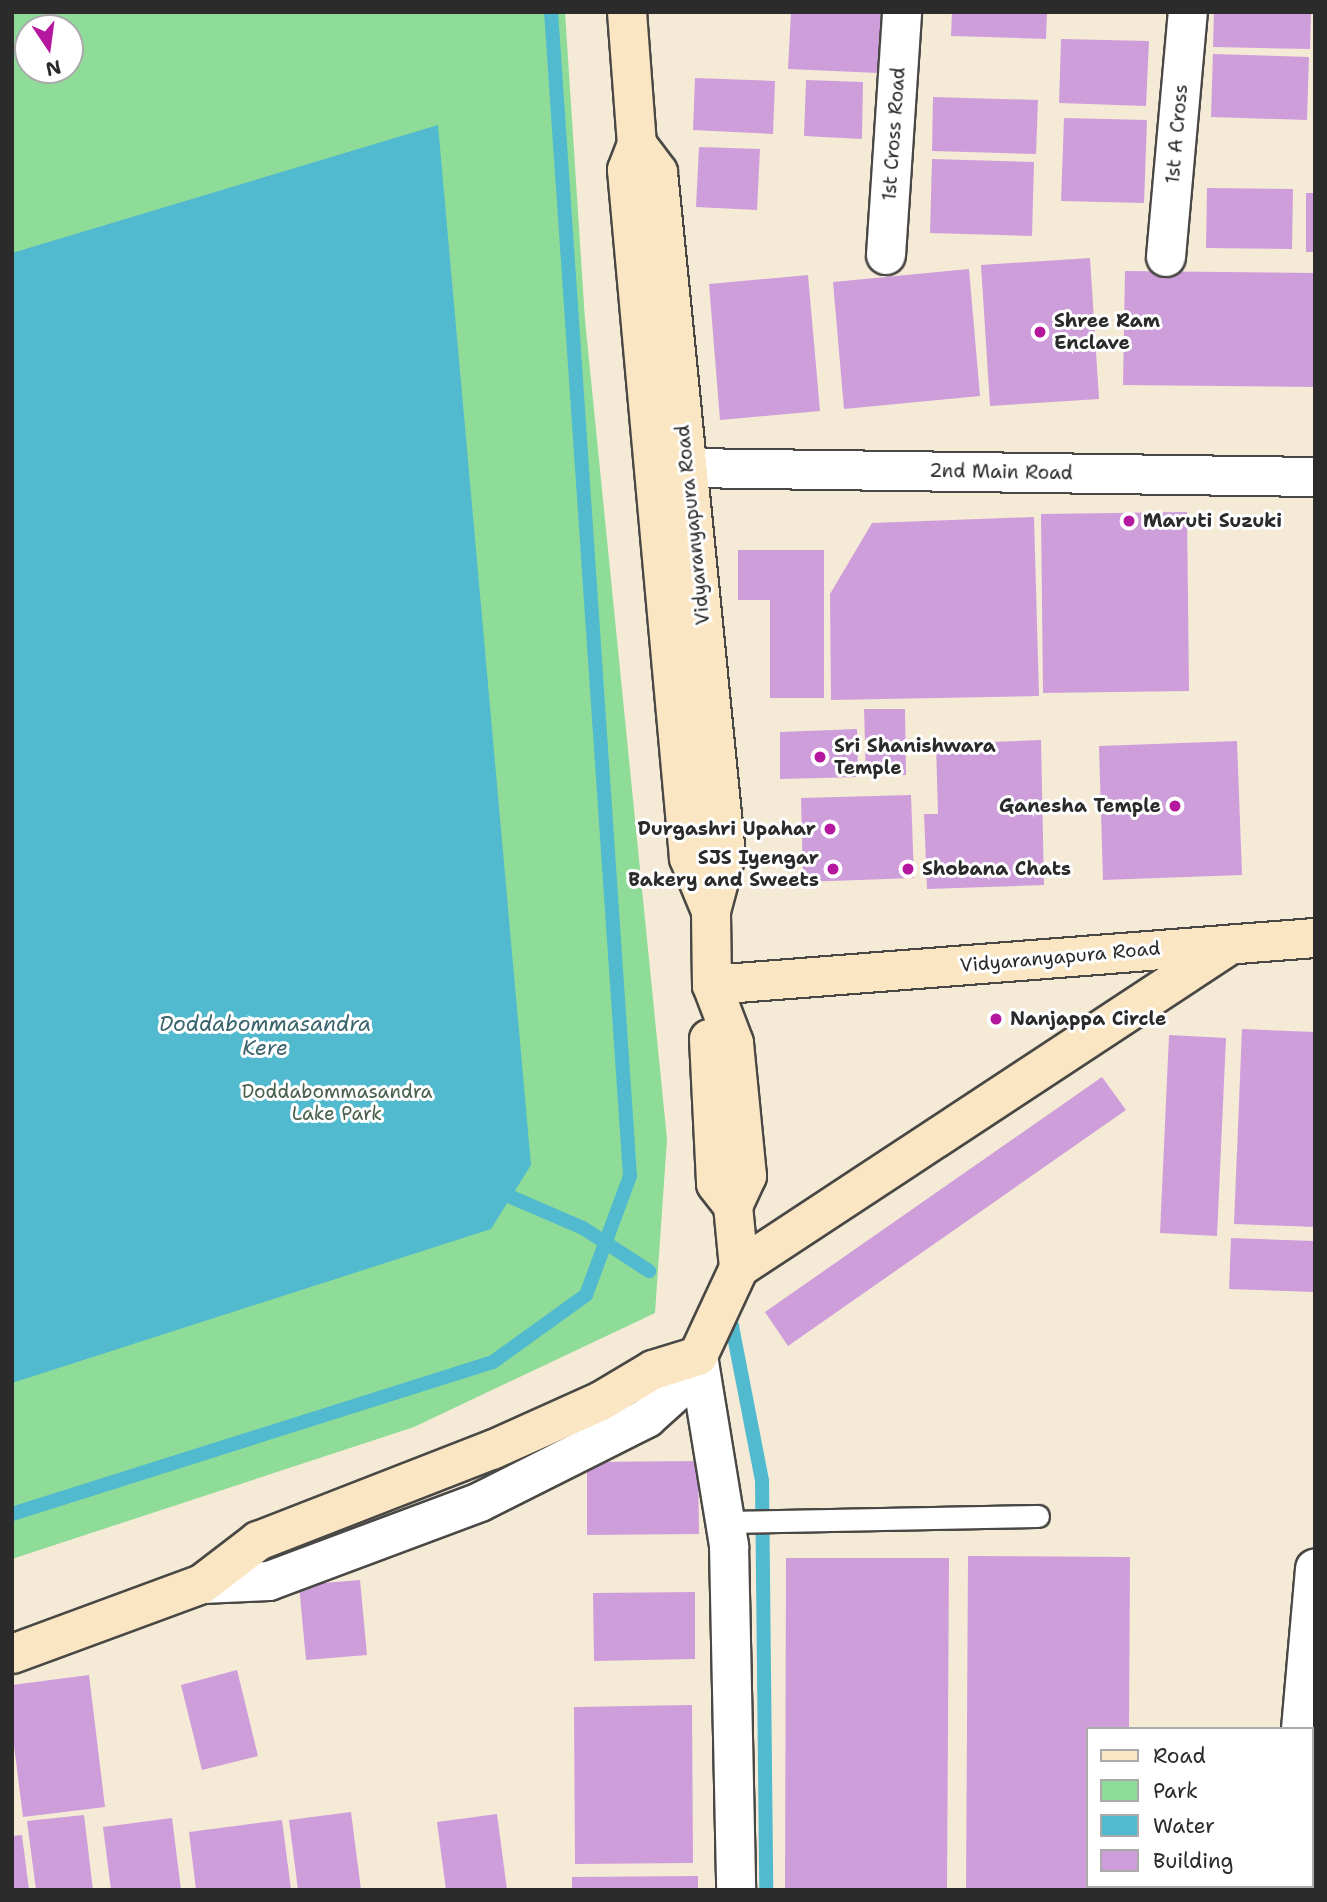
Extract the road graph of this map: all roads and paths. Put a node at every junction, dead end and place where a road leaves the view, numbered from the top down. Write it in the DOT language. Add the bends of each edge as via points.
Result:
graph roads {
  1 [pos="627,12"];
  2 [pos="902,12"];
  3 [pos="1188,12"];
  4 [pos="637,144"];
  5 [pos="886,256"];
  6 [pos="1166,257"];
  7 [pos="687,468"];
  8 [pos="1315,477"];
  9 [pos="711,911"];
  10 [pos="1315,938"];
  11 [pos="1232,943"];
  12 [pos="712,985"];
  13 [pos="739,1268"];
  14 [pos="698,1356"];
  15 [pos="1038,1516"];
  16 [pos="733,1522"];
  17 [pos="1314,1576"];
  18 [pos="12,1654"];
  19 [pos="1301,1727"];
  20 [pos="736,1890"];
  1 -- 4 [label="main road, Vidyaranyapura Road"];
  2 -- 5 [label="street, 1st Cross Road"];
  3 -- 6 [label="street, 1st A Cross"];
  4 -- 7 [label="main road, Vidyaranyapura Road" via="658,172"];
  4 -- 9 [label="main road, Vidyaranyapura Road" via="626,170 688,845"];
  7 -- 8 [label="street, 2nd Main Road"];
  7 -- 9 [label="main road, Vidyaranyapura Road" via="726,855"];
  9 -- 12 [label="main road, Vidyaranyapura Road"];
  10 -- 11 [label="main road, Vidyaranyapura Road"];
  11 -- 12 [label="main road, Vidyaranyapura Road"];
  11 -- 13 [label="main road"];
  12 -- 13 [label="main road" via="734,1043 709,1035 716,1184 733,1206"];
  13 -- 14 [label="main road"];
  14 -- 16 [label="street"];
  14 -- 18 [label="main road" via="653,1370 601,1401 492,1450 258,1541 202,1584"];
  15 -- 16 [label="lane"];
  16 -- 20 [label="street"];
  17 -- 19 [label="street"];
}
